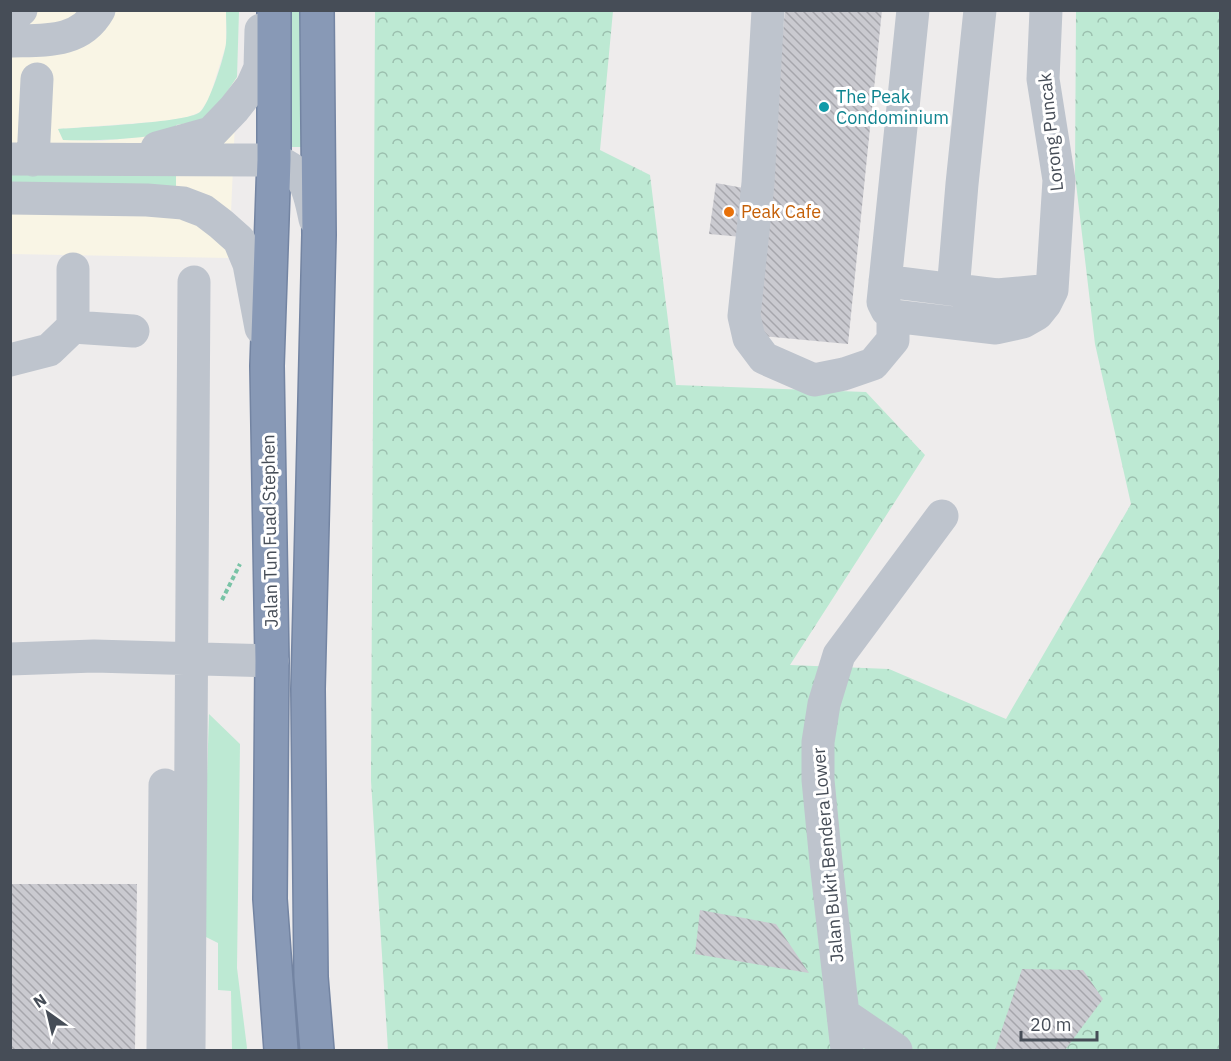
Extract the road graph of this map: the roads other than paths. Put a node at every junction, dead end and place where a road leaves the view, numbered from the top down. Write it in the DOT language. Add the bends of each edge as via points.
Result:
graph roads {
  1 [pos="99,10"];
  2 [pos="262,10"];
  3 [pos="274,10"];
  4 [pos="317,10"];
  5 [pos="768,10"];
  6 [pos="913,10"];
  7 [pos="980,10"];
  8 [pos="1046,10"];
  9 [pos="13,21"];
  10 [pos="37,79"];
  11 [pos="22,159"];
  12 [pos="112,159"];
  13 [pos="274,160"];
  14 [pos="10,198"];
  15 [pos="319,235"];
  16 [pos="73,269"];
  17 [pos="885,281"];
  18 [pos="194,282"];
  19 [pos="956,290"];
  20 [pos="1052,290"];
  21 [pos="893,316"];
  22 [pos="73,327"];
  23 [pos="133,331"];
  24 [pos="10,360"];
  25 [pos="267,366"];
  26 [pos="942,516"];
  27 [pos="10,659"];
  28 [pos="192,660"];
  29 [pos="272,661"];
  30 [pos="165,785"];
  31 [pos="843,1014"];
  32 [pos="163,1050"];
  33 [pos="189,1050"];
  34 [pos="281,1050"];
  35 [pos="317,1050"];
  36 [pos="847,1050"];
  37 [pos="896,1050"];
  1 -- 9 [label="street" via="83,30 58,40"];
  2 -- 12 [label="street" via="260,68 252,86 211,133"];
  3 -- 13 [label="highway, Jalan Tun Fuad Stephen"];
  4 -- 15 [label="highway, Jalan Tun Fuad Stephen"];
  5 -- 21 [label="street" via="758,183 744,316 748,338 764,358 814,380 873,364 893,339"];
  6 -- 17 [label="street"];
  7 -- 19 [label="street" via="962,184"];
  8 -- 20 [label="street, Lorong Puncak" via="1043,79 1059,180"];
  10 -- 11 [label="street"];
  11 -- 12 [label="street"];
  12 -- 13 [label="street"];
  13 -- 15 [label="street" via="302,176"];
  13 -- 25 [label="highway, Jalan Tun Fuad Stephen"];
  14 -- 25 [label="street" via="183,203 204,211 239,240 249,264"];
  15 -- 35 [label="highway, Jalan Tun Fuad Stephen" via="308,689 311,976"];
  16 -- 22 [label="street"];
  17 -- 19 [label="street"];
  17 -- 21 [label="street" via="883,302"];
  18 -- 28 [label="street"];
  19 -- 20 [label="street" via="997,295"];
  20 -- 21 [label="street" via="1037,314 1023,322 996,328"];
  22 -- 23 [label="street"];
  22 -- 24 [label="street" via="49,350"];
  25 -- 29 [label="highway, Jalan Tun Fuad Stephen"];
  26 -- 31 [label="street, Jalan Bukit Bendera Lower" via="838,655 824,704 818,780"];
  27 -- 28 [label="street" via="94,656"];
  28 -- 29 [label="street"];
  28 -- 33 [label="street"];
  29 -- 34 [label="highway, Jalan Tun Fuad Stephen" via="270,899"];
  30 -- 32 [label="street"];
  31 -- 36 [label="street, Jalan Bukit Bendera Lower"];
  31 -- 37 [label="street"];
}
